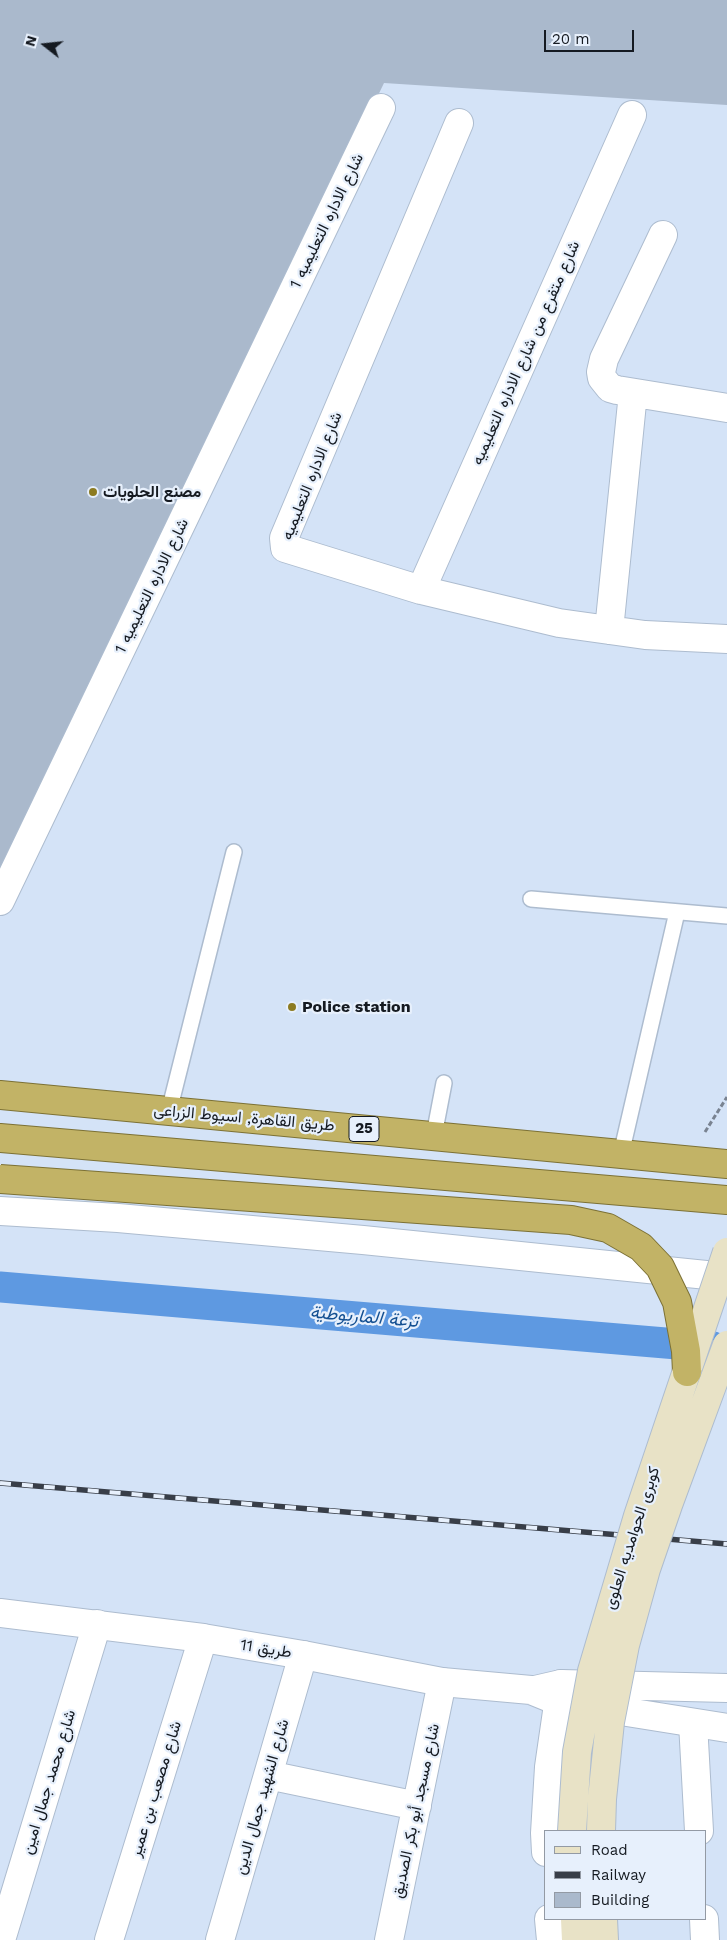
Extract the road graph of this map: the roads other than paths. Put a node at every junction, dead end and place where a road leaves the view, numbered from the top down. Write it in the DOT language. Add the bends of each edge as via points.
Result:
graph roads {
  1 [pos="381,108"];
  2 [pos="632,115"];
  3 [pos="459,123"];
  4 [pos="663,235"];
  5 [pos="633,393"];
  6 [pos="727,408"];
  7 [pos="421,590"];
  8 [pos="609,630"];
  9 [pos="727,639"];
  10 [pos="234,852"];
  11 [pos="531,900"];
  12 [pos="0,901"];
  13 [pos="677,912"];
  14 [pos="727,916"];
  15 [pos="444,1083"];
  16 [pos="0,1095"];
  17 [pos="169,1111"];
  18 [pos="434,1135"];
  19 [pos="0,1138"];
  20 [pos="621,1154"];
  21 [pos="727,1163"];
  22 [pos="0,1179"];
  23 [pos="727,1200"];
  24 [pos="0,1211"];
  25 [pos="727,1252"];
  26 [pos="727,1277"];
  27 [pos="727,1345"];
  28 [pos="687,1372"];
  29 [pos="0,1613"];
  30 [pos="96,1624"];
  31 [pos="203,1638"];
  32 [pos="303,1655"];
  33 [pos="442,1682"];
  34 [pos="727,1688"];
  35 [pos="560,1692"];
  36 [pos="693,1723"];
  37 [pos="727,1728"];
  38 [pos="268,1775"];
  39 [pos="417,1806"];
  40 [pos="545,1830"];
  41 [pos="572,1830"];
  42 [pos="601,1830"];
  43 [pos="699,1830"];
  44 [pos="549,1920"];
  45 [pos="575,1920"];
  46 [pos="603,1920"];
  47 [pos="704,1920"];
  48 [pos="1,1940"];
  49 [pos="109,1940"];
  50 [pos="220,1940"];
  51 [pos="389,1940"];
  52 [pos="551,1940"];
  53 [pos="576,1940"];
  54 [pos="604,1940"];
  55 [pos="705,1940"];
  1 -- 12 [label="street, شارع الاداره التعليميه 1"];
  2 -- 7 [label="street, شارع متفرع من شارع الاداره التعليميه"];
  3 -- 7 [label="street, شارع الاداره التعليميه" via="284,538 285,548 290,551"];
  4 -- 5 [label="street" via="601,365 605,384"];
  5 -- 6 [label="street"];
  5 -- 8 [label="street"];
  7 -- 8 [label="street, شارع الاداره التعليميه" via="559,623"];
  8 -- 9 [label="street, شارع الاداره التعليميه"];
  10 -- 17 [label="lane"];
  11 -- 13 [label="lane"];
  13 -- 14 [label="lane"];
  13 -- 20 [label="lane"];
  15 -- 18 [label="lane"];
  16 -- 17 [label="highway, طريق القاهرة, اسيوط الزراعى / 25"];
  17 -- 18 [label="highway, طريق القاهرة, اسيوط الزراعى / 25"];
  18 -- 20 [label="highway, طريق القاهرة, اسيوط الزراعى / 25"];
  19 -- 23 [label="highway"];
  20 -- 21 [label="highway, طريق القاهرة, اسيوط الزراعى / 25"];
  22 -- 28 [label="highway, bridge" via="571,1220 608,1228 640,1247 660,1267 677,1302"];
  24 -- 26 [label="street" via="363,1240"];
  25 -- 28 [label="main road, كوبرى الحوامديه العلوى, bridge"];
  27 -- 42 [label="main road, كوبرى الحوامديه العلوى, bridge" via="668,1505 630,1626 610,1722"];
  28 -- 41 [label="main road, كوبرى الحوامديه العلوى, bridge" via="638,1516 592,1671 577,1752"];
  29 -- 30 [label="street, طريق 11"];
  30 -- 31 [label="street, طريق 11"];
  30 -- 48 [label="street, شارع محمد جمال امين"];
  31 -- 32 [label="street, طريق 11"];
  31 -- 49 [label="street, شارع مصعب بن عمير"];
  32 -- 33 [label="street, طريق 11"];
  32 -- 38 [label="street, شارع الشهيد جمال الدين"];
  33 -- 35 [label="street, طريق 11"];
  33 -- 39 [label="street, شارع مسجد أبو بكر الصديق"];
  34 -- 35 [label="street"];
  35 -- 36 [label="street"];
  35 -- 40 [label="street"];
  36 -- 37 [label="street"];
  36 -- 43 [label="street"];
  38 -- 39 [label="street"];
  38 -- 50 [label="street, شارع الشهيد جمال الدين"];
  39 -- 51 [label="street, شارع مسجد أبو بكر الصديق"];
  44 -- 52 [label="street"];
  45 -- 53 [label="main road"];
  46 -- 54 [label="main road"];
  47 -- 55 [label="street"];
}
